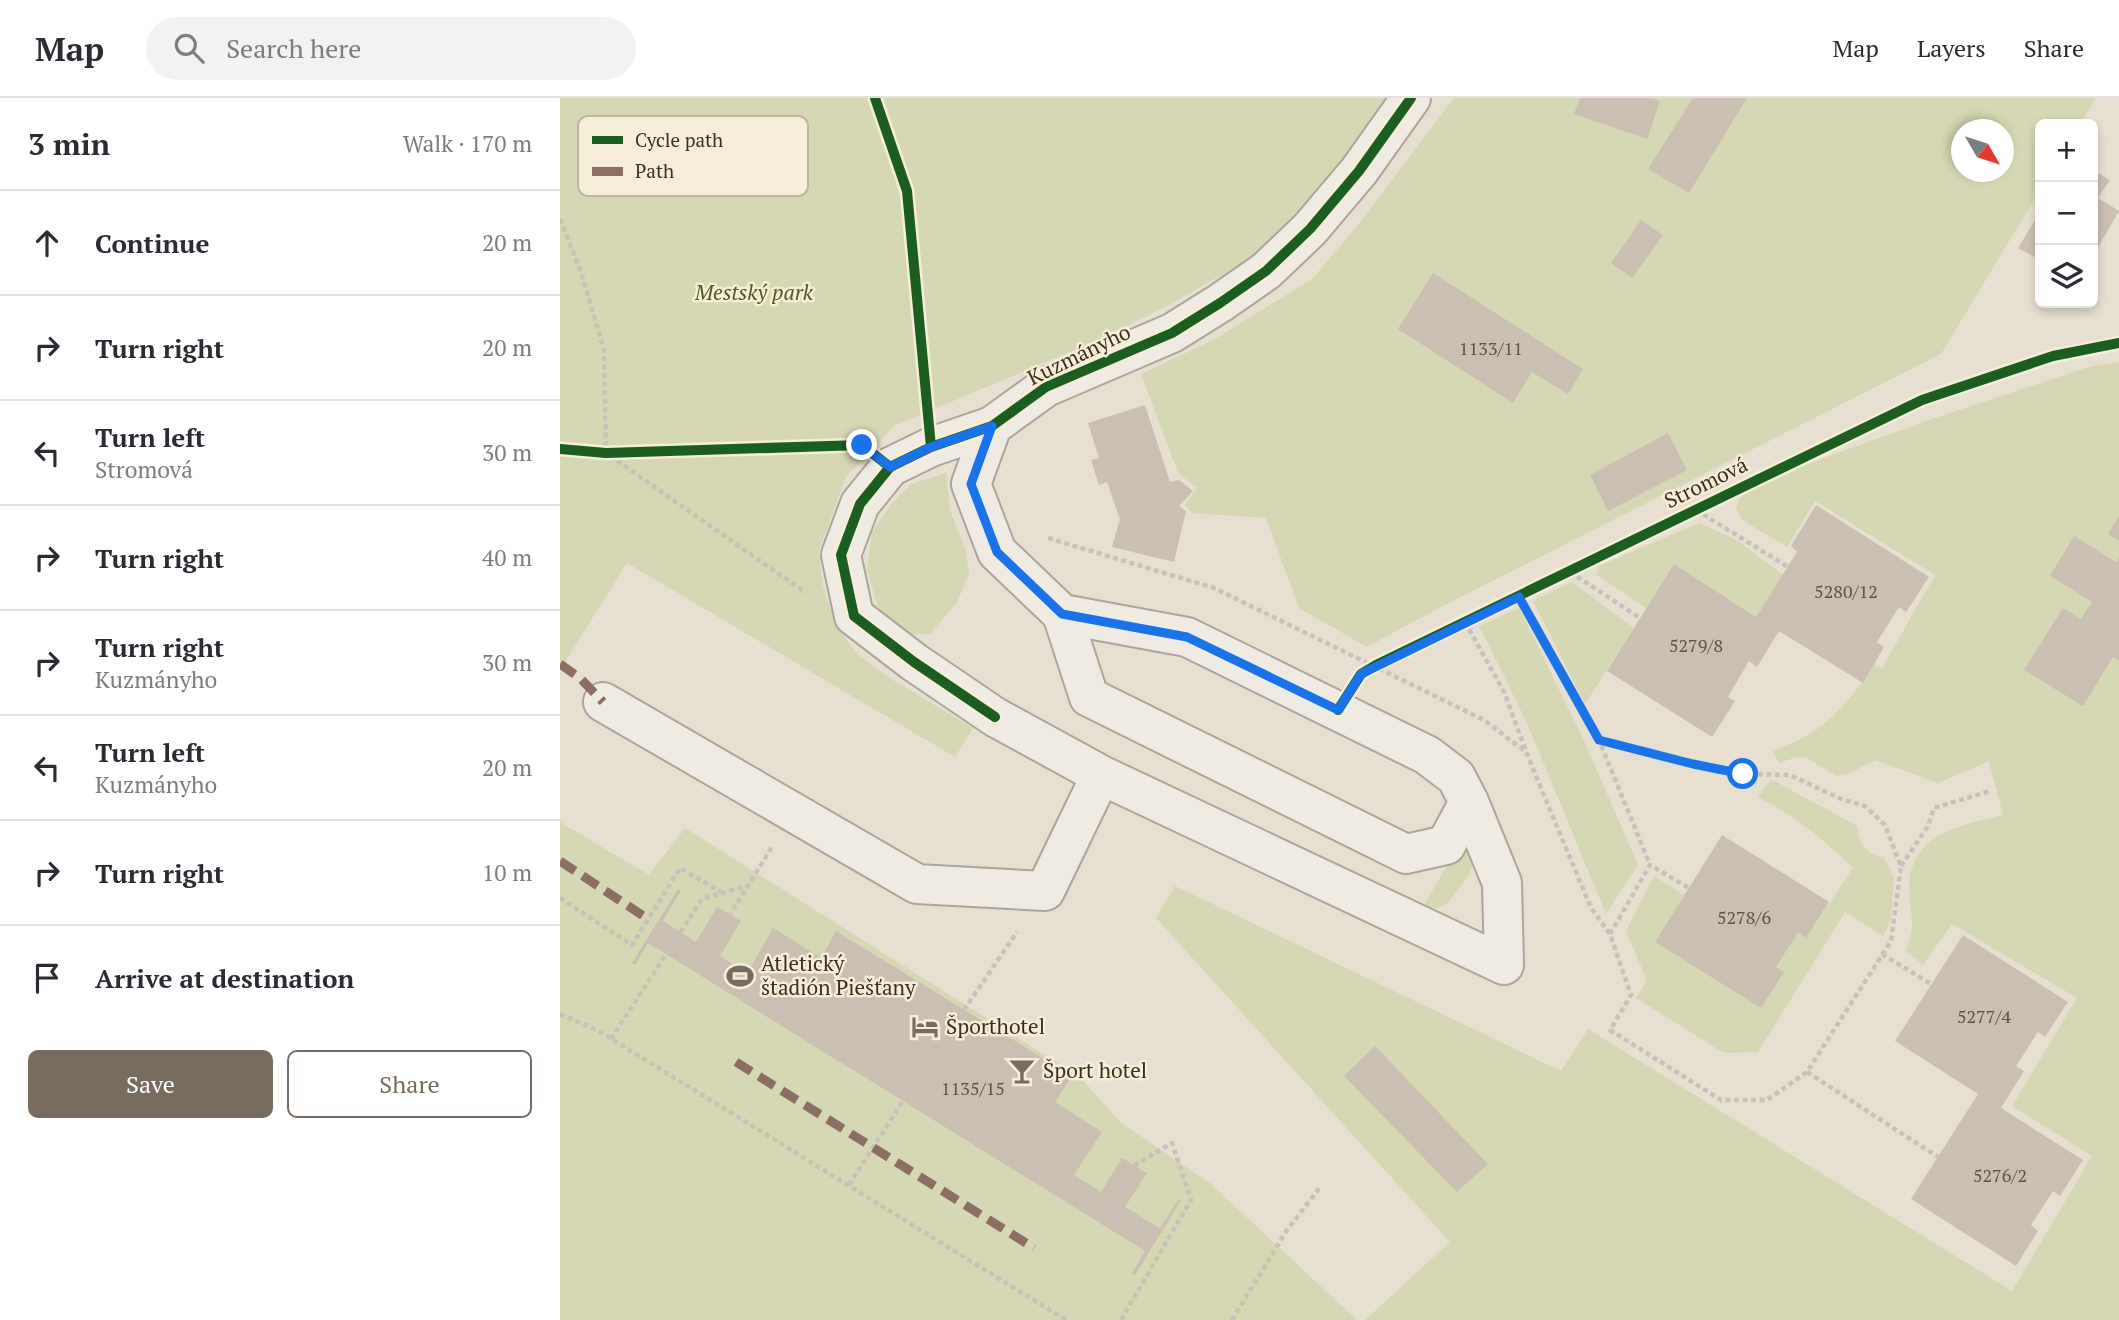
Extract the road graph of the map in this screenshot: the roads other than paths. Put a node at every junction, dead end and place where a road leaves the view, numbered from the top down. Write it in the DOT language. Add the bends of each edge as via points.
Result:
graph roads {
  1 [pos="1411,98"];
  2 [pos="992,426"];
  3 [pos="1062,614"];
  4 [pos="603,702"];
  5 [pos="1101,775"];
  6 [pos="1469,802"];
  1 -- 2 [label="street, Kuzmányho" via="1343,191 1266,271 1172,332 1046,387"];
  2 -- 3 [label="street" via="971,484 992,541 997,552"];
  2 -- 5 [label="street, Kuzmányho" via="890,467 860,504 841,555 854,615 995,717"];
  3 -- 6 [label="street" via="1187,637 1427,755 1455,777"];
  3 -- 6 [label="street" via="1089,697 1406,854 1446,845"];
  4 -- 5 [label="street" via="917,884 1045,891"];
  5 -- 6 [label="street" via="1504,964 1502,883"];
}
